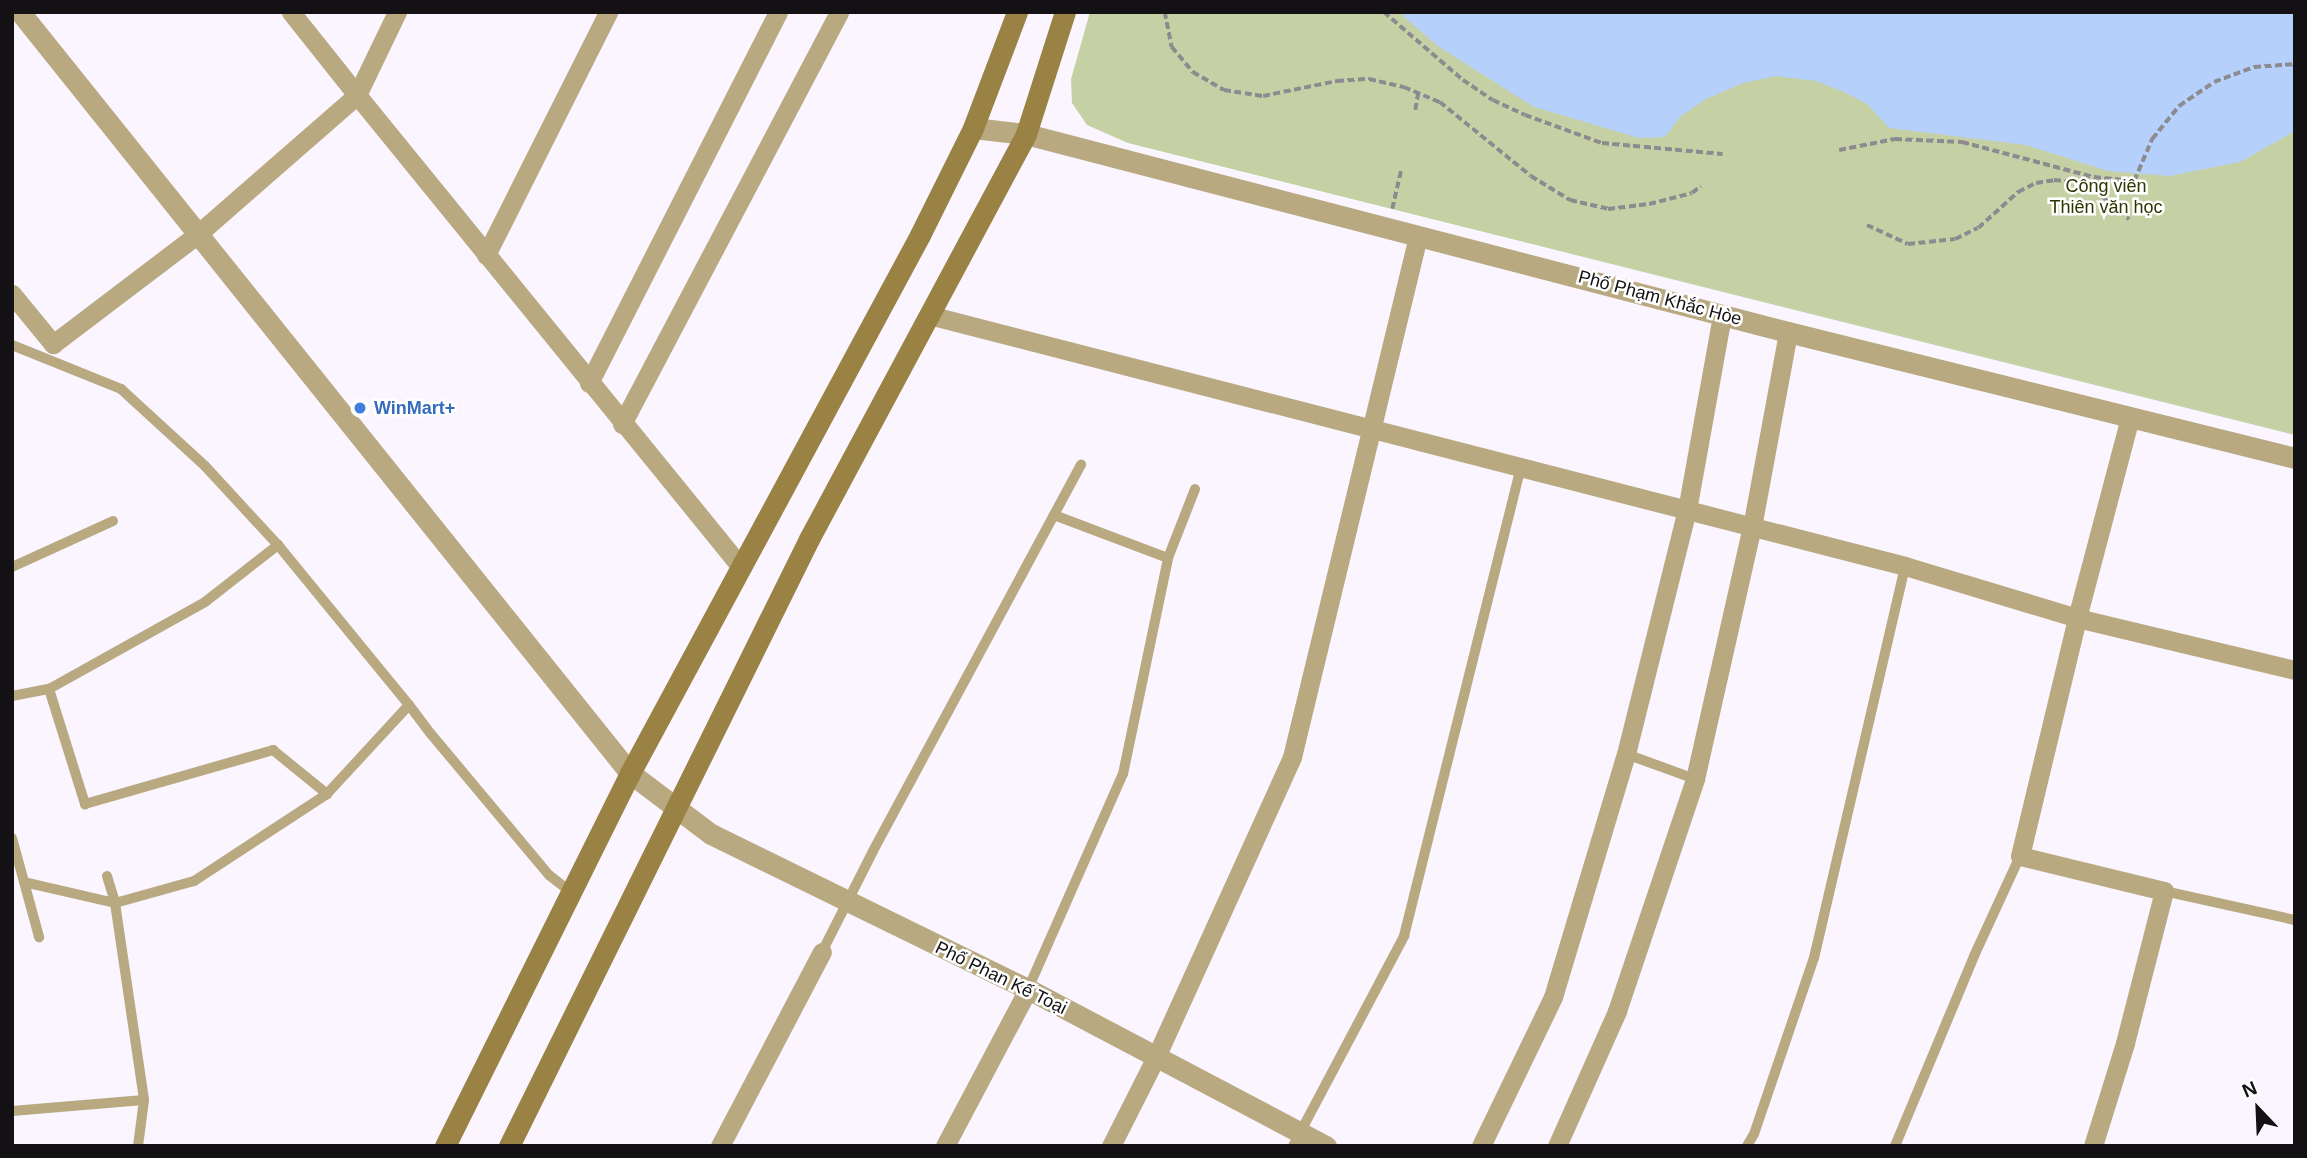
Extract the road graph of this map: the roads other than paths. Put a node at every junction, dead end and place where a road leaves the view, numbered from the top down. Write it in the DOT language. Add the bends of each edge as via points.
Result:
graph roads {
  1 [pos="20,12"];
  2 [pos="291,12"];
  3 [pos="397,12"];
  4 [pos="608,12"];
  5 [pos="778,12"];
  6 [pos="839,12"];
  7 [pos="1017,12"];
  8 [pos="1065,12"];
  9 [pos="357,95"];
  10 [pos="973,128"];
  11 [pos="1026,134"];
  12 [pos="199,233"];
  13 [pos="1418,236"];
  14 [pos="486,255"];
  15 [pos="12,294"];
  16 [pos="1722,314"];
  17 [pos="929,315"];
  18 [pos="1788,331"];
  19 [pos="12,345"];
  20 [pos="589,383"];
  21 [pos="2130,417"];
  22 [pos="622,424"];
  23 [pos="1371,429"];
  24 [pos="2295,458"];
  25 [pos="1081,464"];
  26 [pos="1521,467"];
  27 [pos="1195,489"];
  28 [pos="1687,510"];
  29 [pos="1054,515"];
  30 [pos="113,521"];
  31 [pos="1752,527"];
  32 [pos="278,545"];
  33 [pos="1167,558"];
  34 [pos="1905,566"];
  35 [pos="12,567"];
  36 [pos="741,567"];
  37 [pos="2077,618"];
  38 [pos="2295,670"];
  39 [pos="49,689"];
  40 [pos="12,695"];
  41 [pos="410,705"];
  42 [pos="1626,754"];
  43 [pos="630,772"];
  44 [pos="1695,779"];
  45 [pos="327,794"];
  46 [pos="677,808"];
  47 [pos="12,838"];
  48 [pos="2021,856"];
  49 [pos="107,876"];
  50 [pos="24,882"];
  51 [pos="2164,891"];
  52 [pos="571,892"];
  53 [pos="846,902"];
  54 [pos="114,903"];
  55 [pos="2295,920"];
  56 [pos="39,937"];
  57 [pos="822,952"];
  58 [pos="1028,989"];
  59 [pos="1156,1057"];
  60 [pos="144,1100"];
  61 [pos="12,1111"];
  62 [pos="1296,1139"];
  63 [pos="138,1146"];
  64 [pos="445,1146"];
  65 [pos="509,1146"];
  66 [pos="720,1146"];
  67 [pos="945,1146"];
  68 [pos="1111,1146"];
  69 [pos="1326,1146"];
  70 [pos="1481,1146"];
  71 [pos="1557,1146"];
  72 [pos="1747,1146"];
  73 [pos="1895,1146"];
  74 [pos="2093,1146"];
  1 -- 12 [label="street, Phố Phan Kế Toại"];
  2 -- 9 [label="street"];
  3 -- 9 [label="street"];
  4 -- 14 [label="street"];
  5 -- 20 [label="street"];
  6 -- 22 [label="street"];
  7 -- 10 [label="main road"];
  8 -- 11 [label="main road"];
  9 -- 12 [label="street"];
  9 -- 14 [label="street"];
  10 -- 11 [label="street, Phố Phạm Khắc Hòe"];
  10 -- 36 [label="main road"];
  11 -- 13 [label="street, Phố Phạm Khắc Hòe"];
  11 -- 17 [label="main road"];
  12 -- 15 [label="street" via="53,344"];
  12 -- 43 [label="street, Phố Phan Kế Toại"];
  13 -- 16 [label="street, Phố Phạm Khắc Hòe"];
  13 -- 23 [label="street"];
  14 -- 20 [label="street"];
  16 -- 18 [label="street, Phố Phạm Khắc Hòe"];
  16 -- 28 [label="street"];
  17 -- 23 [label="street"];
  17 -- 46 [label="main road" via="809,539"];
  18 -- 21 [label="street, Phố Phạm Khắc Hòe"];
  18 -- 31 [label="street"];
  19 -- 32 [label="lane" via="121,389 205,466"];
  20 -- 22 [label="street"];
  21 -- 24 [label="street, Phố Phạm Khắc Hòe"];
  21 -- 37 [label="street"];
  22 -- 36 [label="street"];
  23 -- 26 [label="street"];
  23 -- 59 [label="street" via="1292,757"];
  25 -- 29 [label="lane"];
  26 -- 28 [label="street"];
  26 -- 62 [label="lane" via="1404,936"];
  27 -- 33 [label="lane"];
  28 -- 31 [label="street"];
  28 -- 42 [label="street"];
  29 -- 33 [label="lane"];
  29 -- 53 [label="lane"];
  30 -- 35 [label="lane"];
  31 -- 34 [label="street"];
  31 -- 44 [label="street"];
  32 -- 39 [label="lane" via="205,602"];
  32 -- 41 [label="lane"];
  33 -- 58 [label="lane" via="1123,774"];
  34 -- 37 [label="street"];
  34 -- 72 [label="lane" via="1814,958"];
  36 -- 43 [label="main road"];
  37 -- 38 [label="street"];
  37 -- 48 [label="street"];
  39 -- 40 [label="lane"];
  39 -- 45 [label="lane" via="85,804 273,750"];
  41 -- 45 [label="lane"];
  41 -- 52 [label="lane" via="549,875"];
  42 -- 44 [label="lane"];
  42 -- 70 [label="street" via="1553,997"];
  43 -- 46 [label="street, Phố Phan Kế Toại"];
  43 -- 52 [label="main road"];
  44 -- 71 [label="street" via="1617,1011"];
  45 -- 54 [label="lane" via="194,881"];
  46 -- 53 [label="street, Phố Phan Kế Toại" via="711,834"];
  46 -- 65 [label="main road"];
  47 -- 50 [label="lane"];
  48 -- 51 [label="street"];
  48 -- 73 [label="lane"];
  49 -- 54 [label="lane"];
  50 -- 54 [label="lane"];
  50 -- 56 [label="lane"];
  51 -- 55 [label="lane"];
  51 -- 74 [label="street" via="2126,1043"];
  52 -- 64 [label="main road"];
  53 -- 57 [label="lane"];
  53 -- 58 [label="street, Phố Phan Kế Toại"];
  54 -- 60 [label="lane"];
  57 -- 66 [label="street"];
  58 -- 59 [label="street, Phố Phan Kế Toại"];
  58 -- 67 [label="street"];
  59 -- 62 [label="street, Phố Phan Kế Toại"];
  59 -- 68 [label="street"];
  60 -- 61 [label="lane"];
  60 -- 63 [label="lane"];
  62 -- 69 [label="street, Phố Phan Kế Toại"];
}
